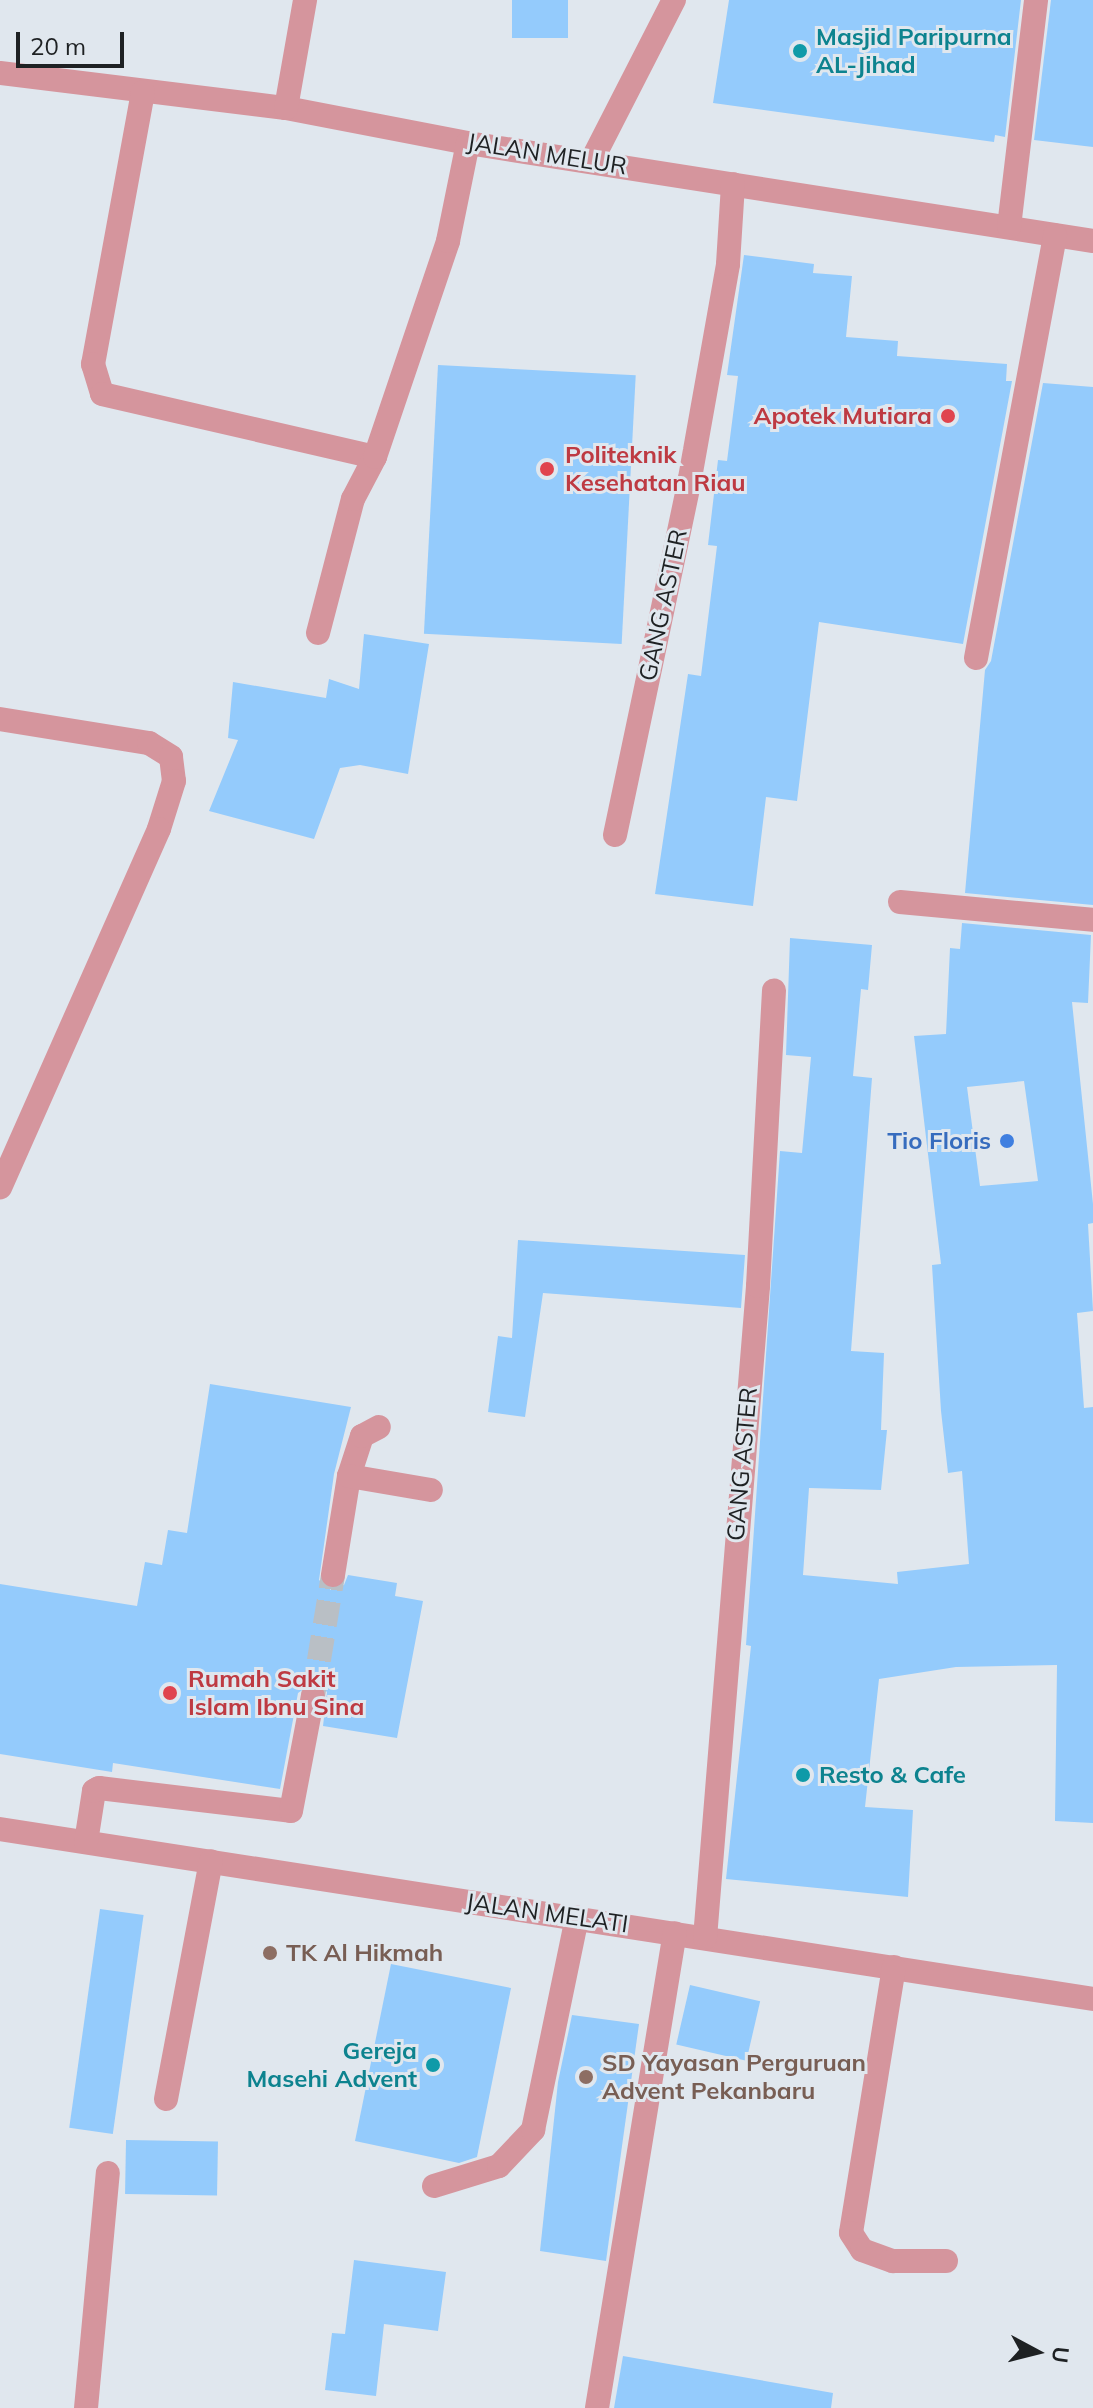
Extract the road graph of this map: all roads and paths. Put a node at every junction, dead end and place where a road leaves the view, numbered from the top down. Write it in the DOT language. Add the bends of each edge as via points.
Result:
graph roads {
  1 [pos="305,0"];
  2 [pos="674,0"];
  3 [pos="1036,0"];
  4 [pos="0,73"];
  5 [pos="143,92"];
  6 [pos="286,108"];
  7 [pos="468,143"];
  8 [pos="592,160"];
  9 [pos="733,184"];
  10 [pos="1009,227"];
  11 [pos="1055,235"];
  12 [pos="1093,241"];
  13 [pos="375,457"];
  14 [pos="318,633"];
  15 [pos="976,658"];
  16 [pos="0,719"];
  17 [pos="615,835"];
  18 [pos="900,902"];
  19 [pos="1093,920"];
  20 [pos="774,990"];
  21 [pos="0,1187"];
  22 [pos="379,1427"];
  23 [pos="349,1476"];
  24 [pos="431,1490"];
  25 [pos="333,1575"];
  26 [pos="313,1696"];
  27 [pos="0,1829"];
  28 [pos="86,1842"];
  29 [pos="211,1861"];
  30 [pos="577,1918"];
  31 [pos="675,1933"];
  32 [pos="705,1938"];
  33 [pos="894,1967"];
  34 [pos="1093,1999"];
  35 [pos="166,2099"];
  36 [pos="108,2173"];
  37 [pos="434,2186"];
  38 [pos="946,2261"];
  39 [pos="86,2408"];
  40 [pos="597,2408"];
  1 -- 6 [label="street"];
  2 -- 8 [label="street"];
  3 -- 10 [label="street"];
  4 -- 5 [label="street, JALAN MELUR"];
  5 -- 6 [label="street, JALAN MELUR"];
  5 -- 13 [label="street" via="93,364 102,394"];
  6 -- 7 [label="street, JALAN MELUR"];
  7 -- 8 [label="street, JALAN MELUR"];
  7 -- 13 [label="street" via="448,241"];
  8 -- 9 [label="street, JALAN MELUR"];
  9 -- 10 [label="street, JALAN MELUR"];
  9 -- 17 [label="street, GANG ASTER" via="728,264 690,478"];
  10 -- 11 [label="street, JALAN MELUR"];
  11 -- 12 [label="street, JALAN MELUR"];
  11 -- 15 [label="street"];
  13 -- 14 [label="street" via="353,499"];
  16 -- 21 [label="street" via="149,743 171,757 174,781 159,829"];
  18 -- 19 [label="street"];
  20 -- 32 [label="street, GANG ASTER" via="758,1286"];
  22 -- 23 [label="street" via="362,1436"];
  23 -- 24 [label="street"];
  23 -- 25 [label="street"];
  26 -- 28 [label="street" via="291,1811 99,1788 94,1791"];
  27 -- 28 [label="street, JALAN MELATI"];
  28 -- 29 [label="street, JALAN MELATI"];
  29 -- 30 [label="street, JALAN MELATI"];
  29 -- 35 [label="street"];
  30 -- 31 [label="street, JALAN MELATI"];
  30 -- 37 [label="street" via="533,2130 499,2166"];
  31 -- 32 [label="street, JALAN MELATI"];
  31 -- 40 [label="street"];
  32 -- 33 [label="street, JALAN MELATI"];
  33 -- 34 [label="street, JALAN MELATI"];
  33 -- 38 [label="street" via="851,2233 862,2250 893,2261"];
  36 -- 39 [label="street"];
}
